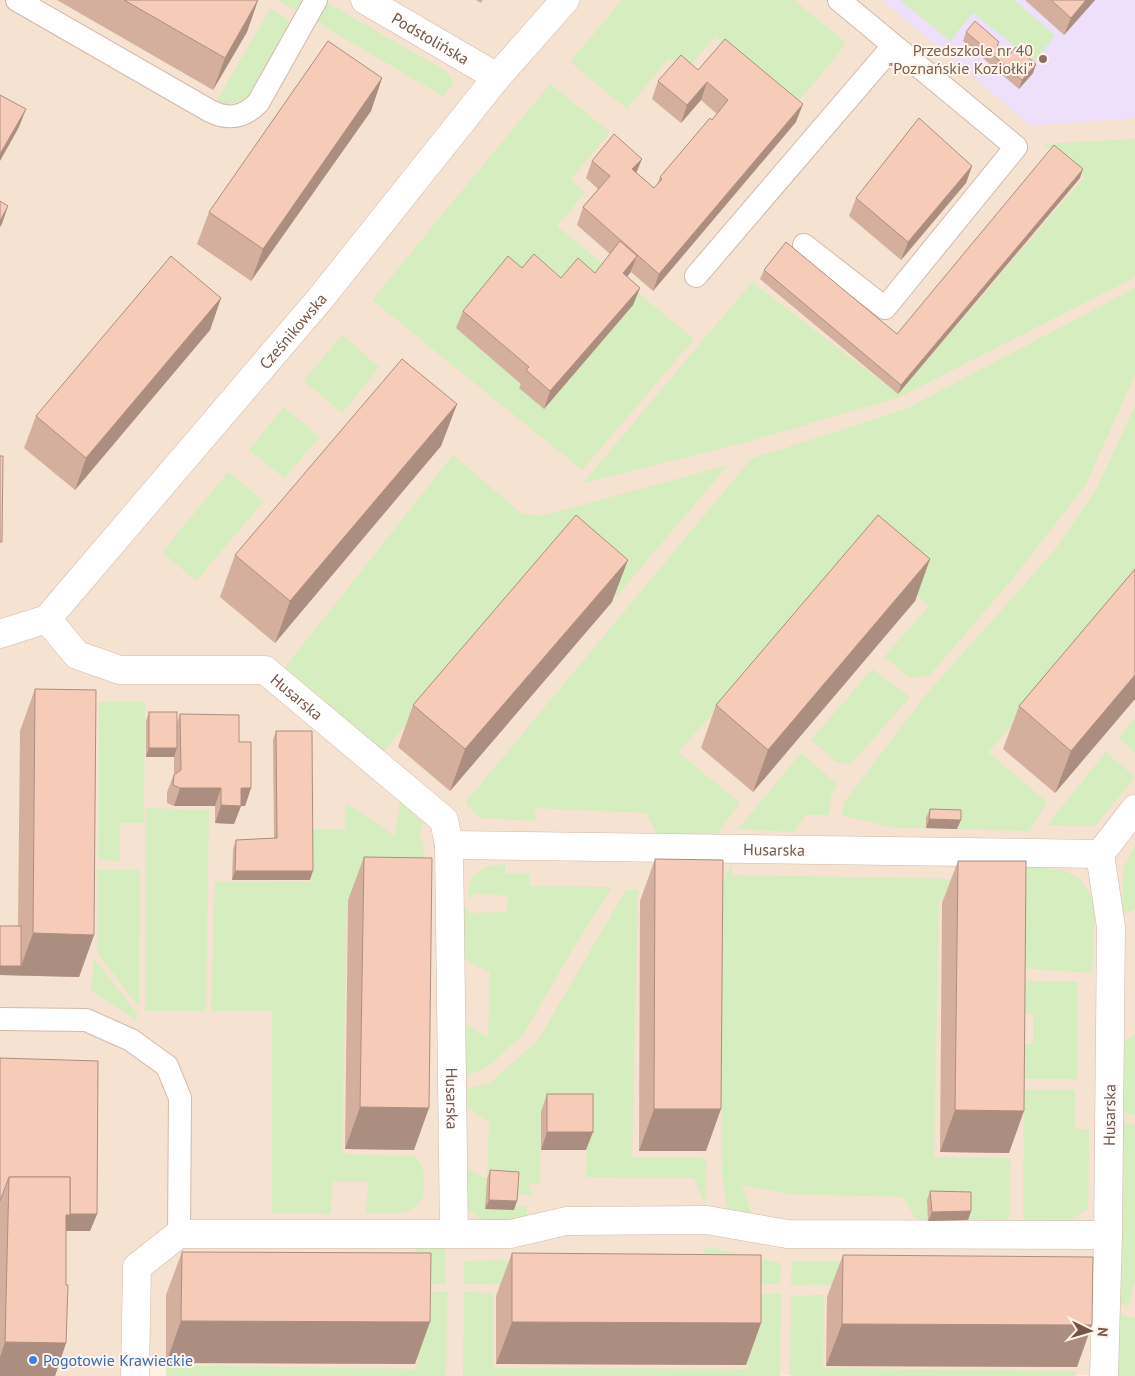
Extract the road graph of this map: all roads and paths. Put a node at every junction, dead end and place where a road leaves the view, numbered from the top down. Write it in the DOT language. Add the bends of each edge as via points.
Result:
graph roads {
  1 [pos="17,0"];
  2 [pos="316,0"];
  3 [pos="365,0"];
  4 [pos="564,0"];
  5 [pos="839,0"];
  6 [pos="893,46"];
  7 [pos="497,77"];
  8 [pos="804,245"];
  9 [pos="696,276"];
  10 [pos="46,620"];
  11 [pos="0,634"];
  12 [pos="1135,809"];
  13 [pos="449,845"];
  14 [pos="1100,854"];
  15 [pos="0,1019"];
  16 [pos="454,1233"];
  17 [pos="179,1234"];
  18 [pos="1108,1235"];
  19 [pos="135,1376"];
  20 [pos="1104,1376"];
  1 -- 2 [label="lane" via="210,111 230,117 250,110 258,103"];
  3 -- 7 [label="street, Podstolińska"];
  4 -- 7 [label="street, Cześnikowska"];
  5 -- 6 [label="lane"];
  6 -- 8 [label="lane" via="1016,147 885,308"];
  6 -- 9 [label="lane"];
  7 -- 10 [label="street, Cześnikowska" via="320,299"];
  10 -- 11 [label="street"];
  10 -- 13 [label="street, Husarska" via="77,655 120,670 265,670 444,820"];
  12 -- 14 [label="street"];
  13 -- 14 [label="street, Husarska"];
  13 -- 16 [label="street, Husarska"];
  14 -- 18 [label="street, Husarska" via="1111,926"];
  15 -- 17 [label="lane" via="86,1020 131,1040 167,1066 180,1098"];
  16 -- 17 [label="street"];
  16 -- 18 [label="street" via="511,1234 566,1220 707,1220 787,1234"];
  17 -- 19 [label="street" via="137,1267"];
  18 -- 20 [label="street, Husarska"];
}
